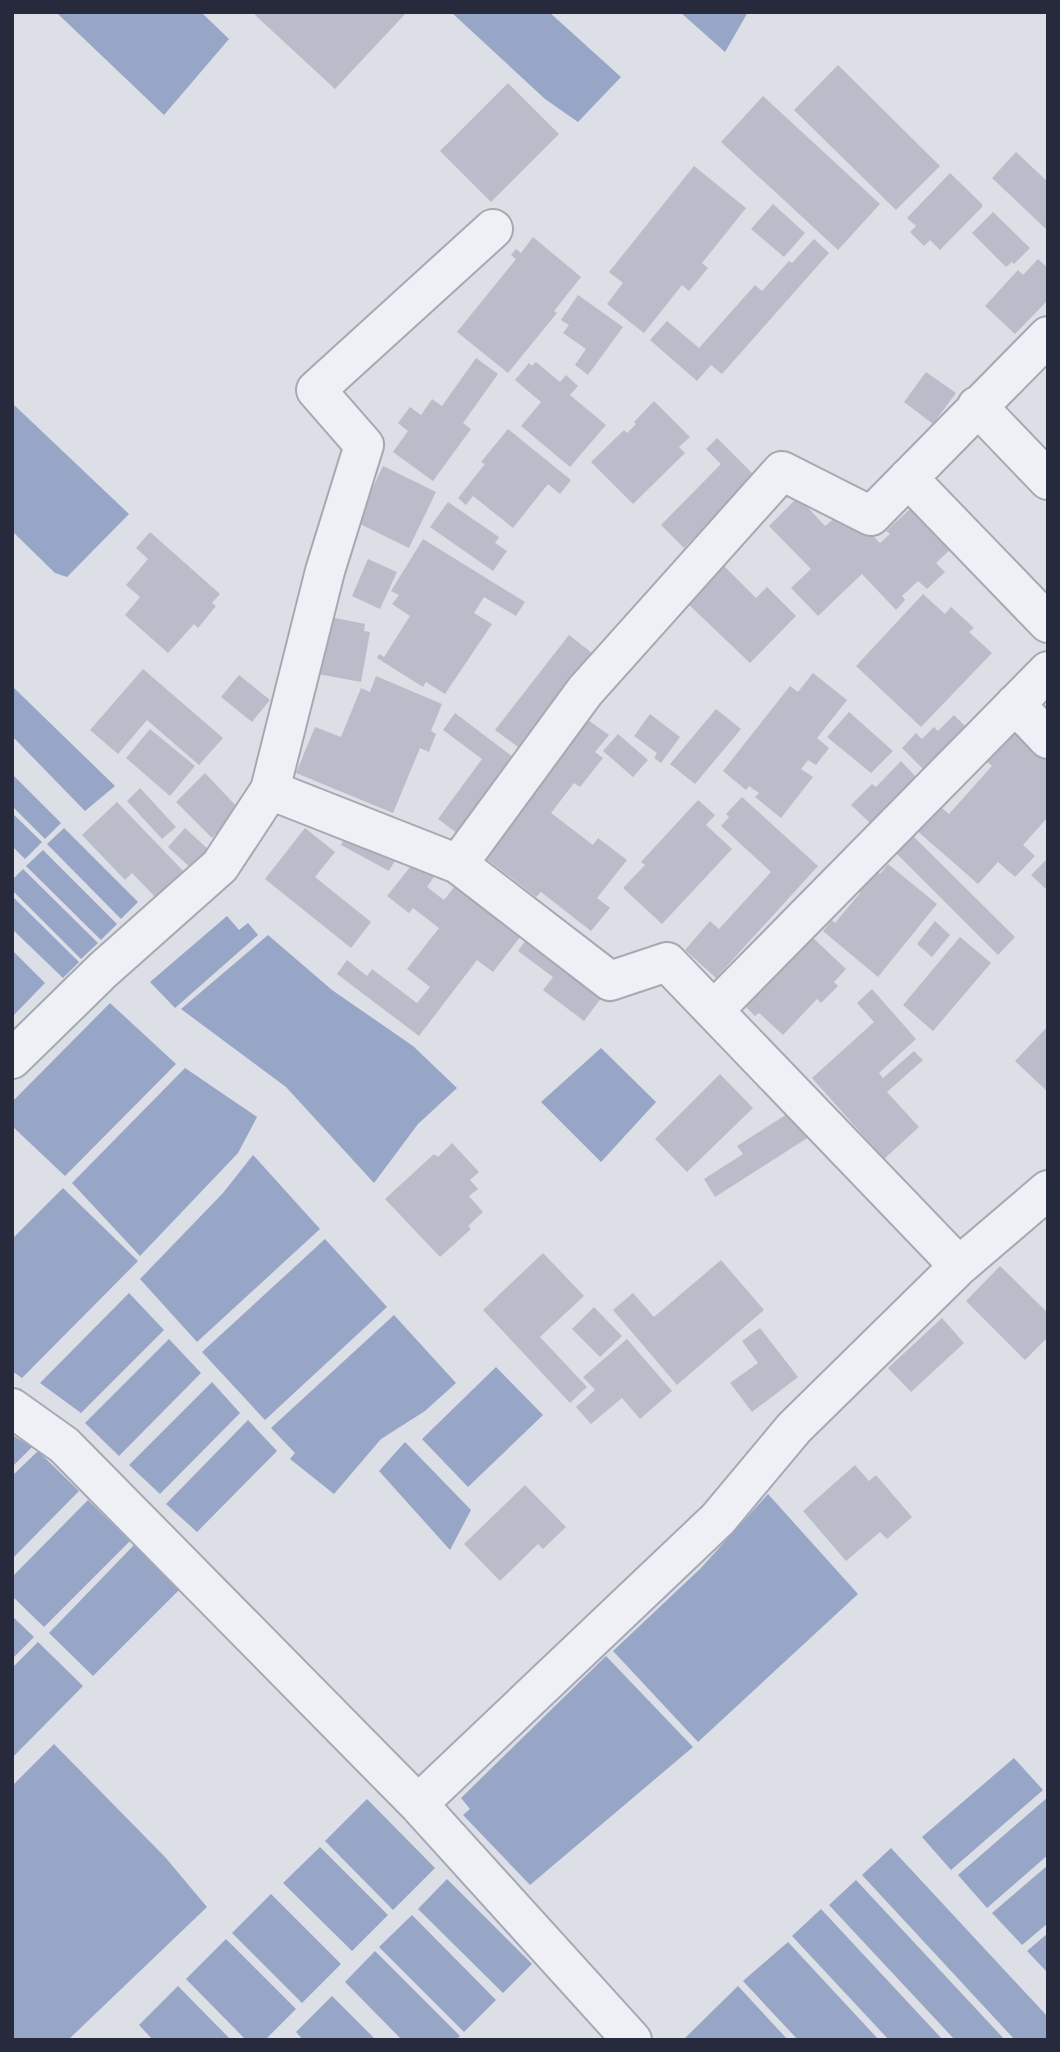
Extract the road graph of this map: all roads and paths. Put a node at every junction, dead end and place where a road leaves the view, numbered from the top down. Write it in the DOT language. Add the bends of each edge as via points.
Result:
graph roads {
  1 [pos="493,229"];
  2 [pos="1048,336"];
  3 [pos="977,406"];
  4 [pos="908,478"];
  5 [pos="1048,480"];
  6 [pos="1048,623"];
  7 [pos="1048,671"];
  8 [pos="1015,704"];
  9 [pos="1048,739"];
  10 [pos="270,790"];
  11 [pos="458,864"];
  12 [pos="713,1010"];
  13 [pos="12,1059"];
  14 [pos="1048,1190"];
  15 [pos="959,1266"];
  16 [pos="12,1408"];
  17 [pos="418,1804"];
  18 [pos="632,2040"];
  1 -- 10 [label="street" via="316,390 364,445 325,571"];
  2 -- 3 [label="street"];
  3 -- 4 [label="street"];
  3 -- 5 [label="street"];
  4 -- 6 [label="street"];
  4 -- 11 [label="street" via="871,516 782,471 585,691"];
  7 -- 8 [label="street"];
  8 -- 9 [label="street"];
  8 -- 12 [label="street"];
  10 -- 11 [label="street"];
  10 -- 13 [label="street" via="220,866"];
  11 -- 12 [label="street" via="610,981 667,962"];
  12 -- 15 [label="street"];
  14 -- 15 [label="street"];
  15 -- 17 [label="street" via="793,1428 718,1519"];
  16 -- 17 [label="street" via="64,1445"];
  17 -- 18 [label="street"];
}
